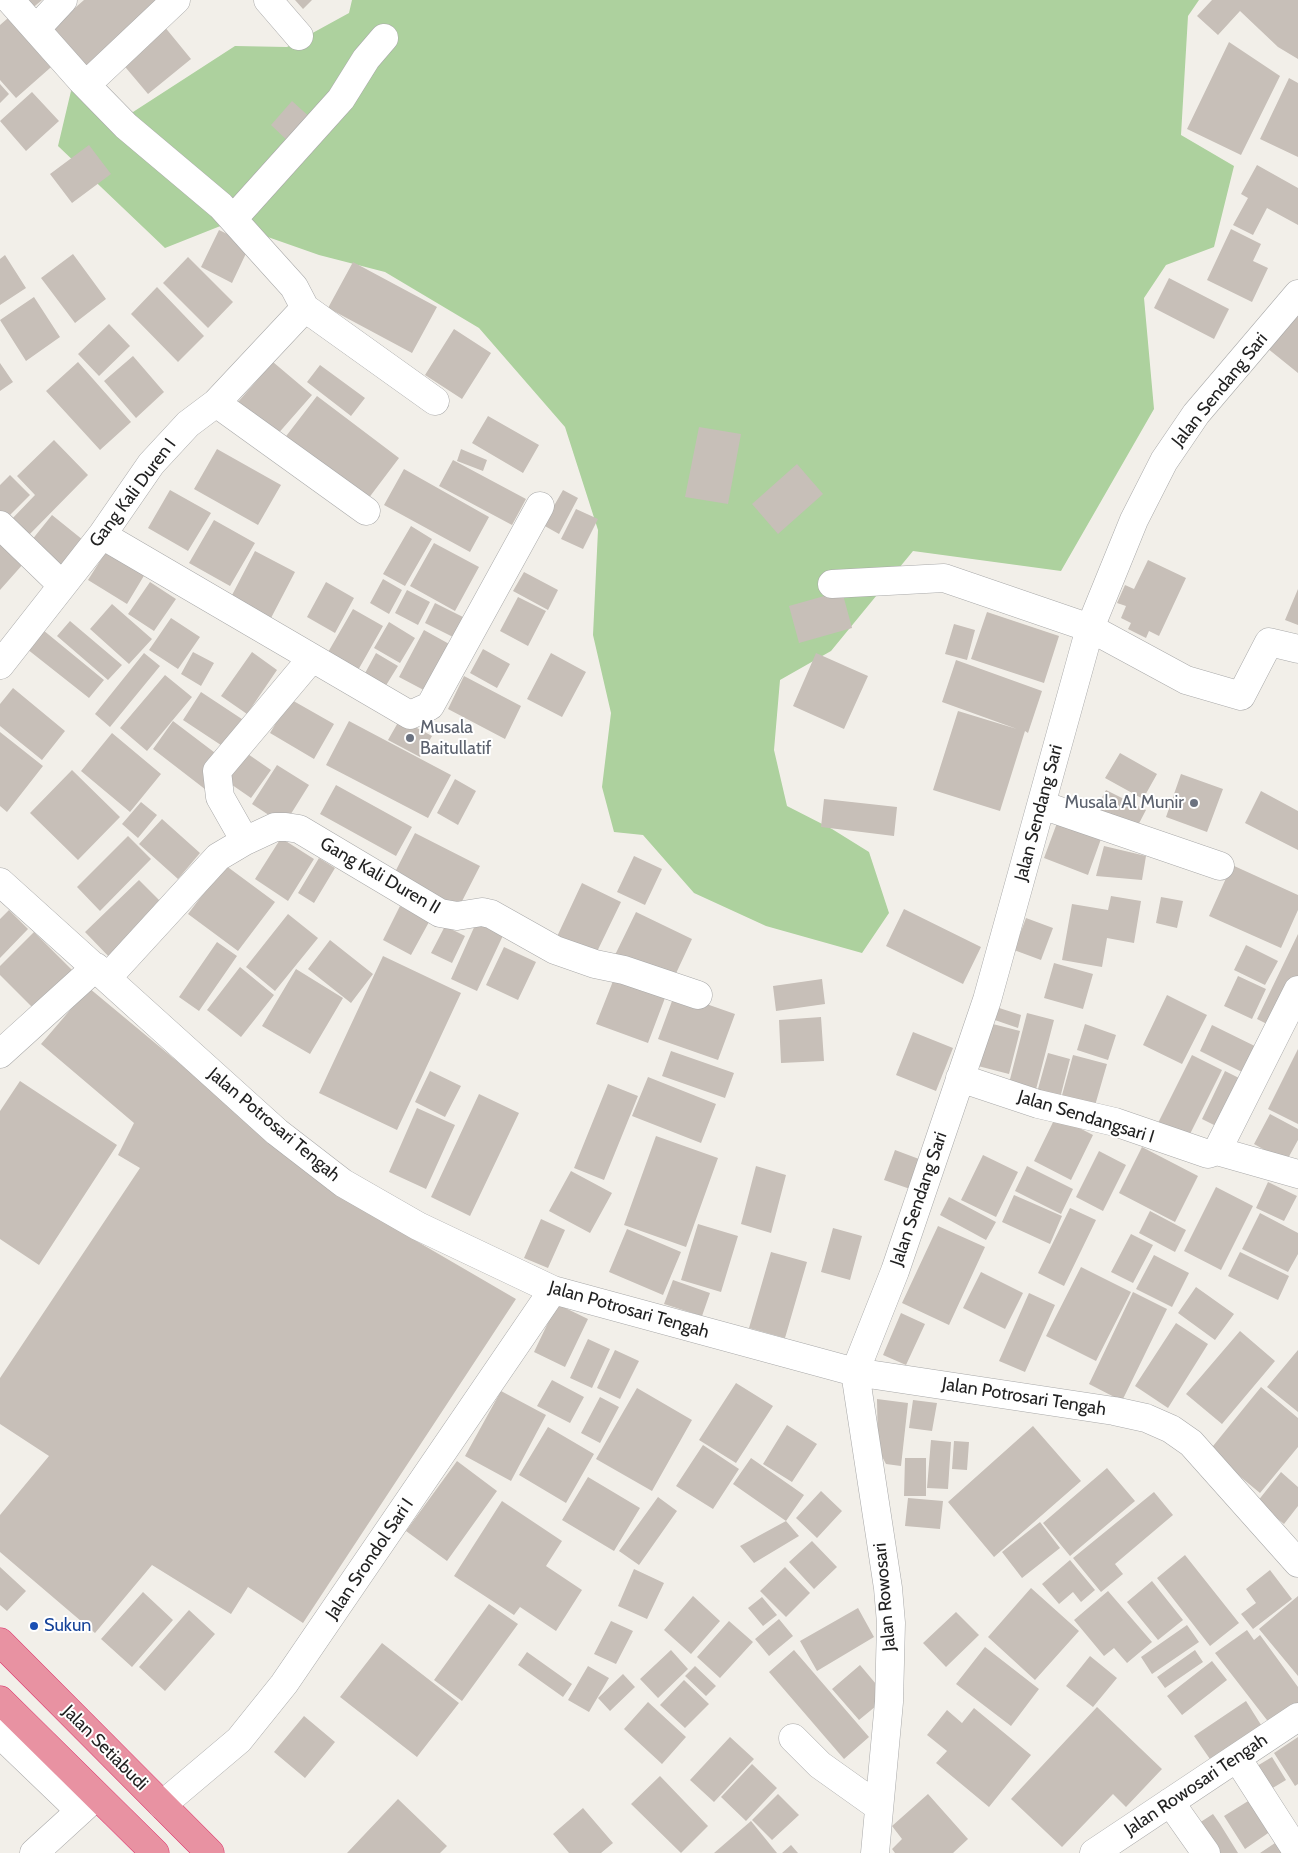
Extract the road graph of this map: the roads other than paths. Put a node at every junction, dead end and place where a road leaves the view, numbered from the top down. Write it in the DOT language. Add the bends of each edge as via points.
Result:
graph roads {
  1 [pos="10,0"];
  2 [pos="63,0"];
  3 [pos="176,0"];
  4 [pos="268,0"];
  5 [pos="36,30"];
  6 [pos="299,36"];
  7 [pos="384,38"];
  8 [pos="86,85"];
  9 [pos="233,219"];
  10 [pos="1298,294"];
  11 [pos="299,298"];
  12 [pos="435,401"];
  13 [pos="216,403"];
  14 [pos="540,506"];
  15 [pos="366,511"];
  16 [pos="0,525"];
  17 [pos="102,535"];
  18 [pos="832,584"];
  19 [pos="62,585"];
  20 [pos="1090,628"];
  21 [pos="1298,649"];
  22 [pos="312,658"];
  23 [pos="0,665"];
  24 [pos="1042,805"];
  25 [pos="245,841"];
  26 [pos="1220,866"];
  27 [pos="0,882"];
  28 [pos="102,972"];
  29 [pos="1298,990"];
  30 [pos="698,995"];
  31 [pos="0,1054"];
  32 [pos="960,1078"];
  33 [pos="1217,1151"];
  34 [pos="1298,1174"];
  35 [pos="553,1290"];
  36 [pos="855,1372"];
  37 [pos="1296,1554"];
  38 [pos="0,1642"];
  39 [pos="0,1700"];
  40 [pos="1298,1717"];
  41 [pos="0,1734"];
  42 [pos="792,1738"];
  43 [pos="1237,1758"];
  44 [pos="1170,1802"];
  45 [pos="88,1803"];
  46 [pos="162,1805"];
  47 [pos="879,1807"];
  48 [pos="34,1853"];
  49 [pos="155,1853"];
  50 [pos="210,1853"];
  51 [pos="875,1853"];
  52 [pos="1094,1853"];
  53 [pos="1206,1853"];
  54 [pos="1298,1853"];
  1 -- 5 [label="street"];
  2 -- 5 [label="street"];
  3 -- 8 [label="street"];
  4 -- 6 [label="street"];
  5 -- 8 [label="street"];
  7 -- 9 [label="street" via="341,99"];
  8 -- 9 [label="street" via="126,126"];
  9 -- 11 [label="street"];
  10 -- 20 [label="street, Jalan Sendang Sari" via="1196,414 1164,460 1134,520"];
  11 -- 12 [label="street"];
  11 -- 13 [label="street, Gang Kali Duren I"];
  13 -- 15 [label="street"];
  13 -- 17 [label="street, Gang Kali Duren I" via="188,424 151,464"];
  14 -- 22 [label="street" via="430,706 410,715"];
  16 -- 19 [label="street"];
  17 -- 19 [label="street, Gang Kali Duren I"];
  17 -- 22 [label="street"];
  18 -- 20 [label="street" via="944,578"];
  19 -- 23 [label="street, Gang Kali Duren I"];
  20 -- 21 [label="street" via="1186,680 1241,696 1269,642"];
  20 -- 24 [label="street, Jalan Sendang Sari"];
  22 -- 25 [label="street" via="217,770 220,797"];
  24 -- 26 [label="street"];
  24 -- 32 [label="street, Jalan Sendang Sari"];
  25 -- 28 [label="street, Gang Kali Duren II" via="218,857"];
  25 -- 30 [label="street, Gang Kali Duren II" via="275,827 299,830 440,913 456,916 482,912 491,914 555,950"];
  27 -- 28 [label="street, Jalan Potrosari Tengah"];
  28 -- 31 [label="street, Gang Kali Duren II"];
  28 -- 35 [label="street, Jalan Potrosari Tengah" via="277,1132 343,1183 418,1226"];
  29 -- 33 [label="street"];
  32 -- 33 [label="street, Jalan Sendangsari I" via="1038,1104 1115,1122 1208,1154"];
  32 -- 36 [label="street, Jalan Sendang Sari" via="895,1271"];
  33 -- 34 [label="street, Jalan Sendangsari I"];
  35 -- 36 [label="street, Jalan Potrosari Tengah"];
  35 -- 46 [label="street, Jalan Srondol Sari I" via="284,1684 239,1740"];
  36 -- 37 [label="street, Jalan Potrosari Tengah" via="1114,1410 1146,1418 1171,1429 1190,1443"];
  36 -- 47 [label="street, Jalan Rowosari" via="891,1623 889,1702"];
  38 -- 46 [label="highway, Jalan Setiabudi"];
  39 -- 45 [label="highway"];
  40 -- 43 [label="street, Jalan Rowosari Tengah"];
  41 -- 45 [label="street"];
  42 -- 47 [label="street" via="820,1765"];
  43 -- 44 [label="street, Jalan Rowosari Tengah"];
  43 -- 54 [label="street"];
  44 -- 52 [label="street, Jalan Rowosari Tengah"];
  44 -- 53 [label="street"];
  45 -- 48 [label="street"];
  45 -- 49 [label="highway"];
  46 -- 50 [label="highway, Jalan Setiabudi"];
  47 -- 51 [label="street, Jalan Rowosari"];
}
